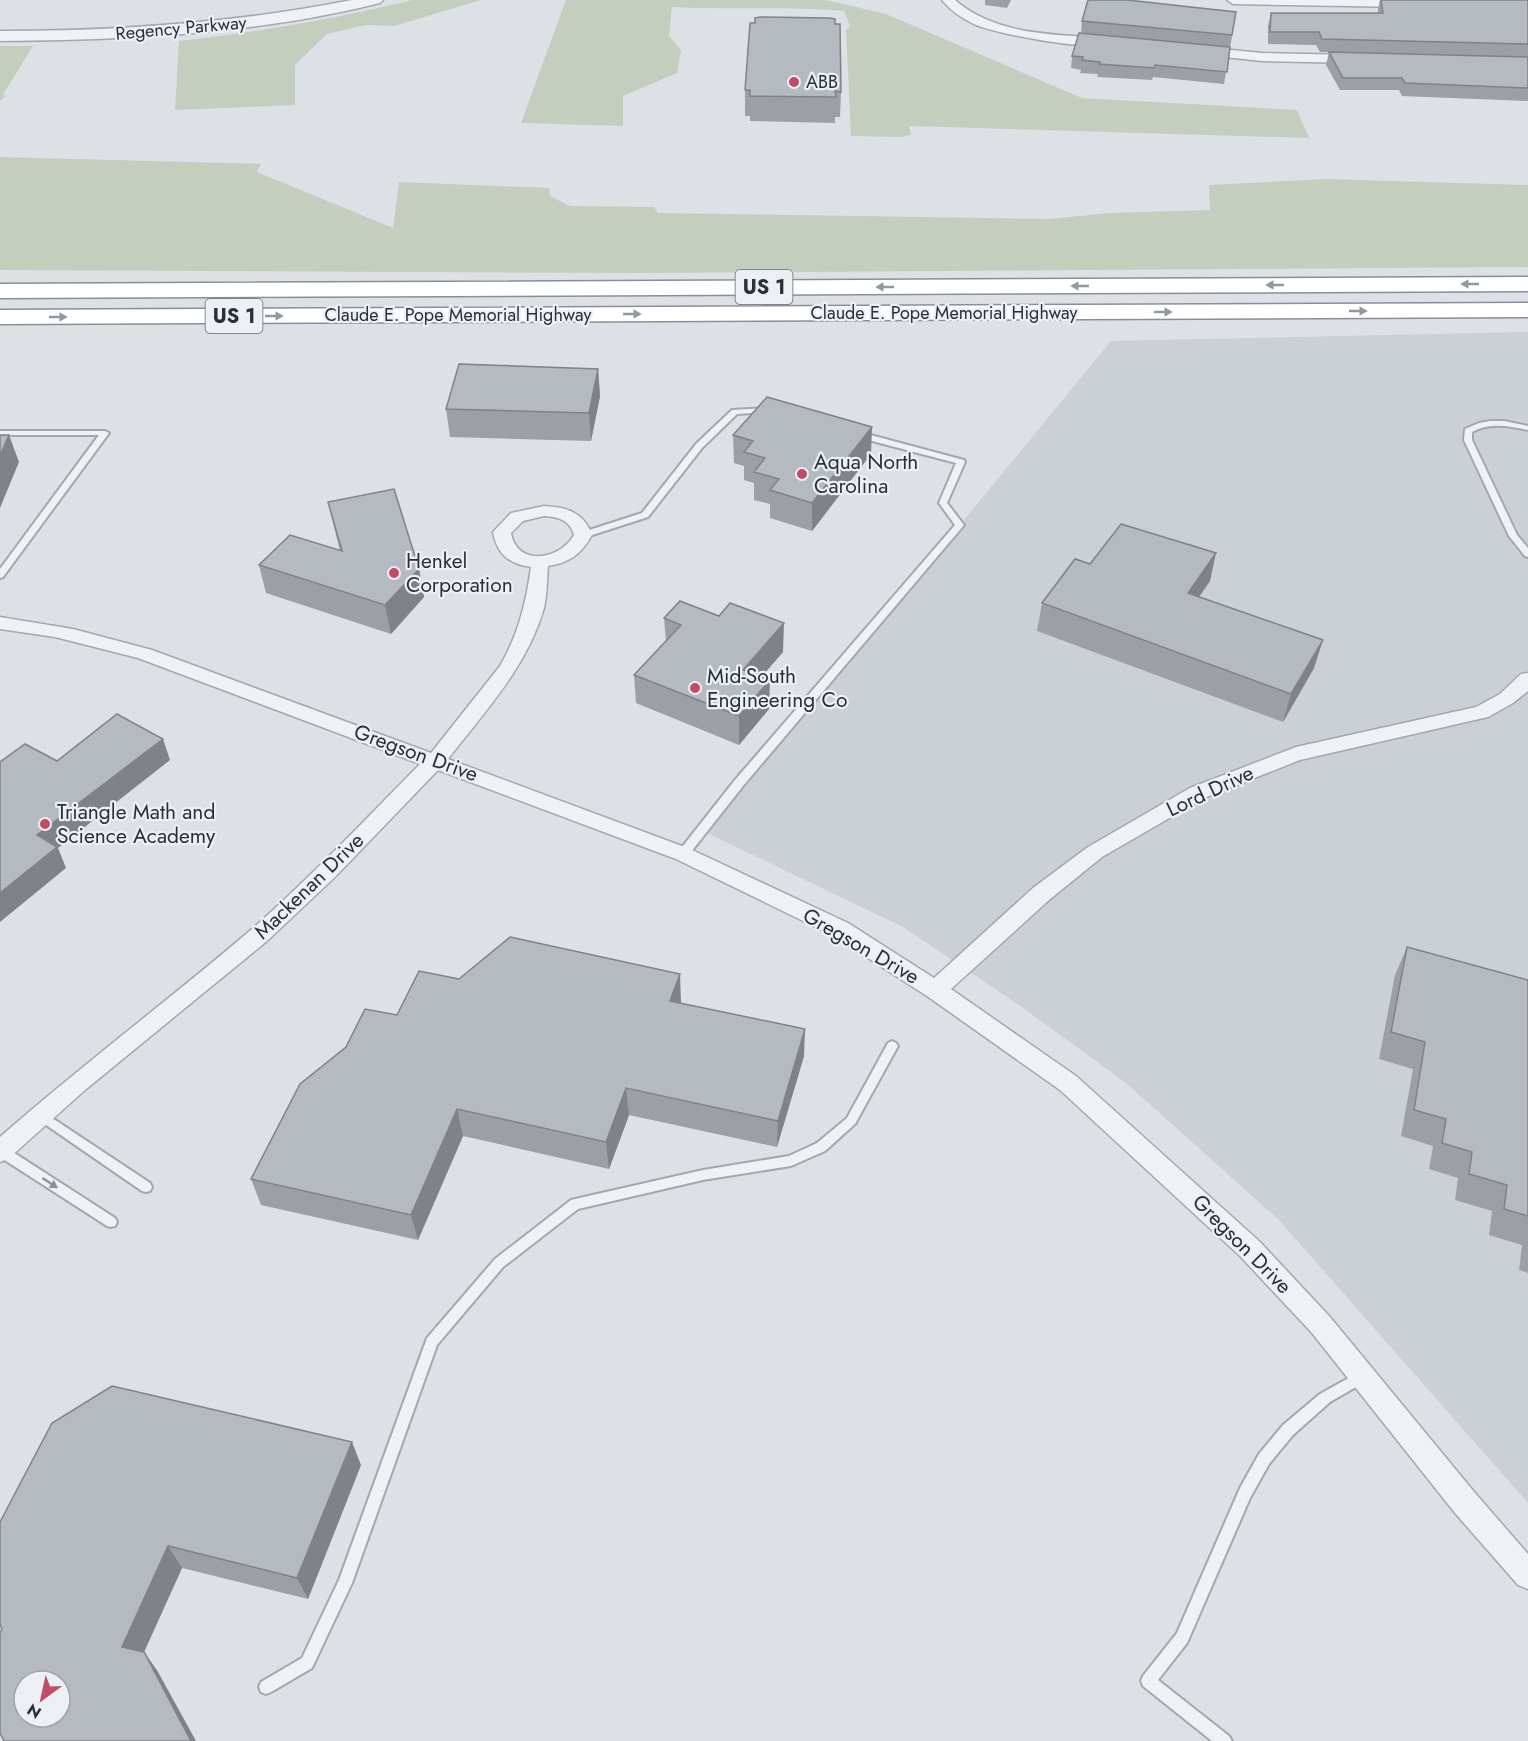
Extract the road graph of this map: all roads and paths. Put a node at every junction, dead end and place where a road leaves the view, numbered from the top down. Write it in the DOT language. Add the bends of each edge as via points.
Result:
graph roads {
  1 [pos="948,0"];
  2 [pos="1233,0"];
  3 [pos="367,2"];
  4 [pos="1418,3"];
  5 [pos="0,27"];
  6 [pos="0,36"];
  7 [pos="1115,43"];
  8 [pos="1185,50"];
  9 [pos="1370,59"];
  10 [pos="1528,284"];
  11 [pos="0,291"];
  12 [pos="1528,310"];
  13 [pos="0,317"];
  14 [pos="779,413"];
  15 [pos="1528,428"];
  16 [pos="847,432"];
  17 [pos="0,433"];
  18 [pos="583,535"];
  19 [pos="1528,554"];
  20 [pos="540,562"];
  21 [pos="0,575"];
  22 [pos="0,623"];
  23 [pos="1528,679"];
  24 [pos="436,760"];
  25 [pos="683,854"];
  26 [pos="935,990"];
  27 [pos="892,1046"];
  28 [pos="40,1115"];
  29 [pos="1,1151"];
  30 [pos="146,1187"];
  31 [pos="111,1222"];
  32 [pos="1363,1376"];
  33 [pos="1528,1575"];
  34 [pos="266,1687"];
  35 [pos="1224,1741"];
  1 -- 7 [label="street" via="969,16 1002,29"];
  2 -- 4 [label="street"];
  3 -- 5 [label="street, Regency Parkway" via="185,20"];
  3 -- 6 [label="street, Regency Parkway" via="226,26 119,34"];
  8 -- 9 [label="street" via="1262,57"];
  10 -- 11 [label="highway, Claude E. Pope Memorial Highway / US 1, one-way"];
  13 -- 12 [label="highway, Claude E. Pope Memorial Highway / US 1, one-way"];
  14 -- 18 [label="lane" via="735,412 699,446 645,515"];
  15 -- 19 [label="lane" via="1503,422 1479,423 1468,431 1468,440 1513,536"];
  16 -- 25 [label="lane" via="961,462 943,503 960,525"];
  17 -- 21 [label="lane" via="105,433"];
  18 -- 20 [label="street" via="575,550"];
  18 -- 20 [label="street" via="582,527 567,515 544,511 517,517 502,532 501,541 506,549 526,560"];
  20 -- 24 [label="street, Mackenan Drive" via="535,606 518,651"];
  22 -- 24 [label="street, Gregson Drive" via="86,637 145,654"];
  23 -- 26 [label="street, Lord Drive" via="1502,703 1481,712 1296,754 1197,793 1095,852 1041,894"];
  24 -- 25 [label="street, Gregson Drive"];
  24 -- 28 [label="street, Mackenan Drive" via="328,871 259,935"];
  25 -- 26 [label="street, Gregson Drive" via="840,929"];
  26 -- 32 [label="street, Gregson Drive" via="1068,1083 1173,1176 1250,1249"];
  27 -- 34 [label="lane" via="851,1120 821,1147 791,1161 704,1175 575,1204 499,1263 432,1342 345,1583 307,1664"];
  28 -- 29 [label="street, Mackenan Drive"];
  28 -- 30 [label="lane"];
  29 -- 31 [label="lane, one-way"];
  32 -- 33 [label="street, Gregson Drive"];
  32 -- 35 [label="lane" via="1325,1398 1288,1430 1264,1459 1245,1493 1182,1638 1148,1681"];
}
